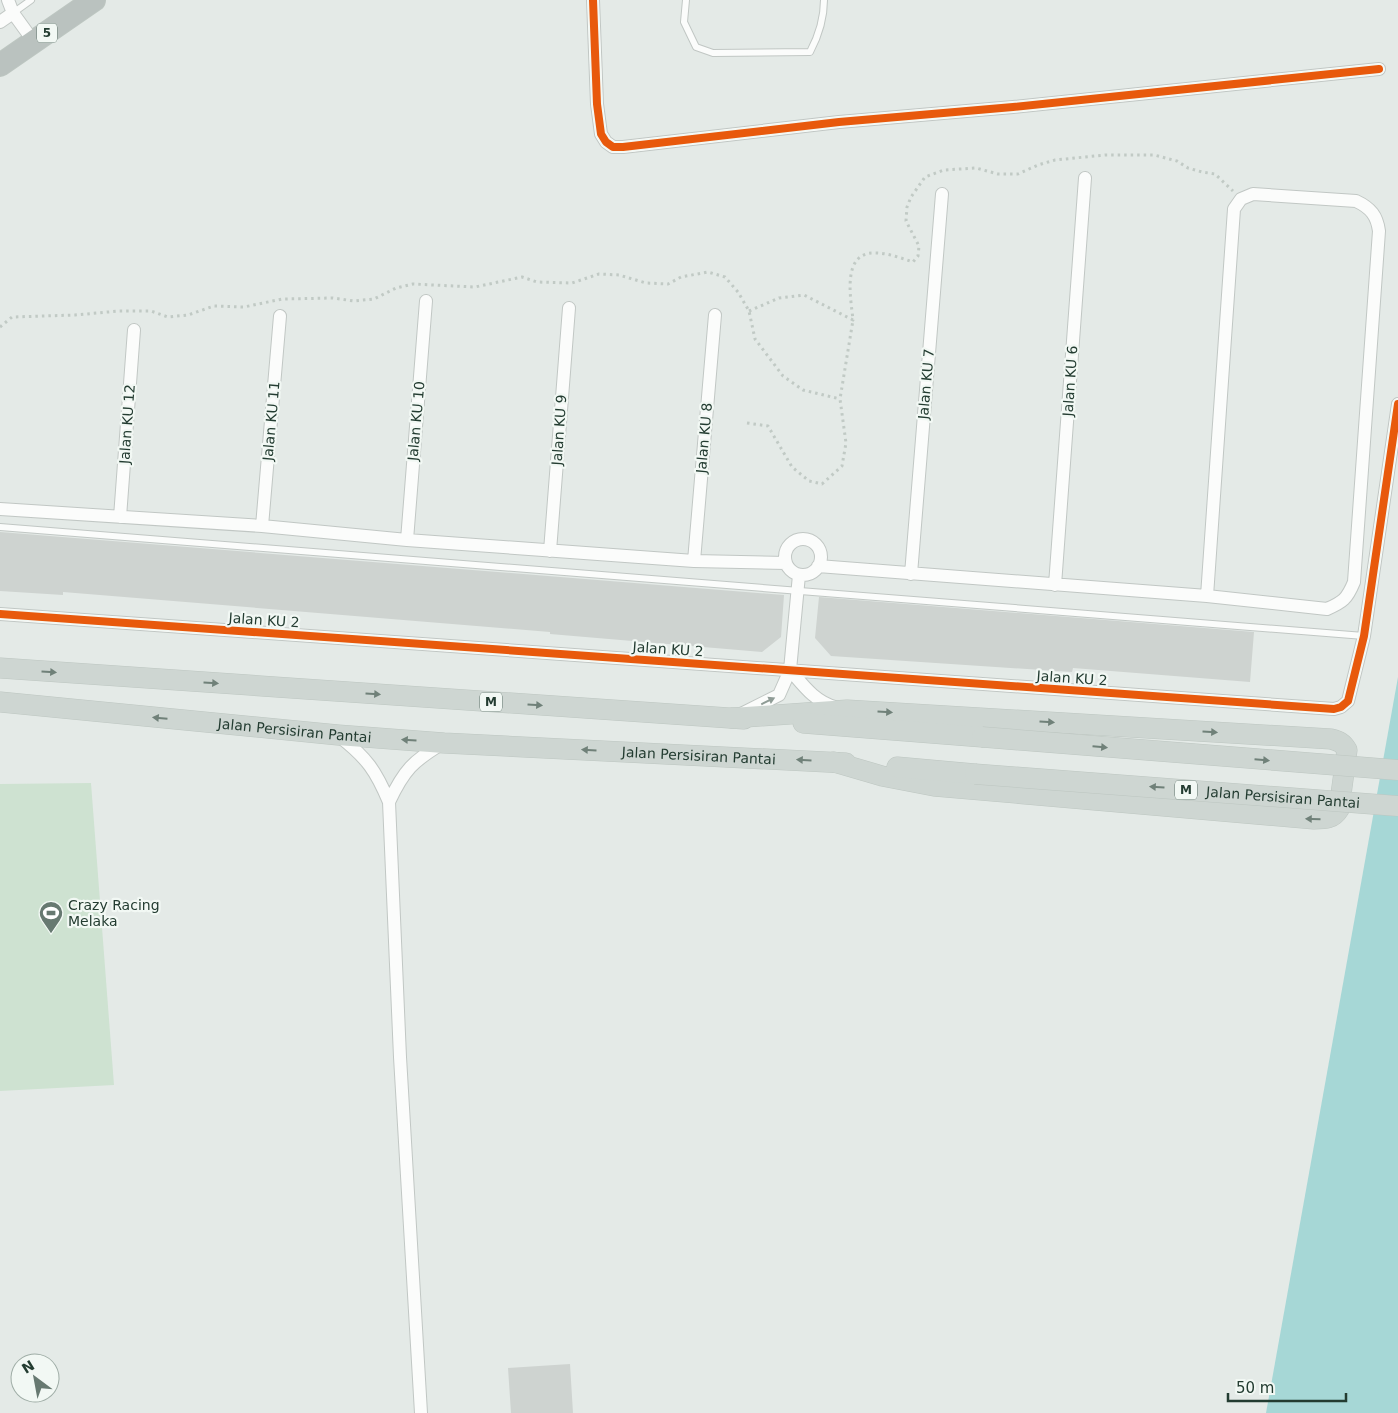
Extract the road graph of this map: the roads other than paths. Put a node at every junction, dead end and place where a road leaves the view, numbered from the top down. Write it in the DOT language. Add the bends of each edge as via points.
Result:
graph roads {
  1 [pos="8,0"];
  2 [pos="31,0"];
  3 [pos="94,0"];
  4 [pos="593,0"];
  5 [pos="686,0"];
  6 [pos="824,0"];
  7 [pos="13,13"];
  8 [pos="0,22"];
  9 [pos="34,42"];
  10 [pos="0,65"];
  11 [pos="1379,69"];
  12 [pos="1085,178"];
  13 [pos="942,194"];
  14 [pos="426,301"];
  15 [pos="569,308"];
  16 [pos="280,316"];
  17 [pos="715,316"];
  18 [pos="134,330"];
  19 [pos="1398,404"];
  20 [pos="0,509"];
  21 [pos="120,518"];
  22 [pos="262,526"];
  23 [pos="0,527"];
  24 [pos="406,540"];
  25 [pos="550,551"];
  26 [pos="694,561"];
  27 [pos="786,563"];
  28 [pos="818,566"];
  29 [pos="910,574"];
  30 [pos="799,575"];
  31 [pos="1055,584"];
  32 [pos="798,592"];
  33 [pos="1207,596"];
  34 [pos="0,614"];
  35 [pos="1364,636"];
  36 [pos="0,668"];
  37 [pos="790,670"];
  38 [pos="0,702"];
  39 [pos="848,710"];
  40 [pos="732,718"];
  41 [pos="338,735"];
  42 [pos="444,743"];
  43 [pos="834,762"];
  44 [pos="1398,770"];
  45 [pos="389,802"];
  46 [pos="1398,806"];
  47 [pos="421,1413"];
  1 -- 7 [label="street"];
  2 -- 7 [label="lane"];
  3 -- 9 [label="highway, 5"];
  4 -- 11 [label="street" via="596,104 601,134 614,147"];
  5 -- 6 [label="lane" via="684,22 696,47 713,53 810,52 818,37"];
  7 -- 8 [label="street"];
  7 -- 9 [label="street"];
  9 -- 10 [label="highway, 5"];
  12 -- 31 [label="street, Jalan KU 6"];
  13 -- 29 [label="street, Jalan KU 7"];
  14 -- 24 [label="street, Jalan KU 10"];
  15 -- 25 [label="street, Jalan KU 9"];
  16 -- 22 [label="street, Jalan KU 11"];
  17 -- 26 [label="street, Jalan KU 8"];
  18 -- 21 [label="street, Jalan KU 12"];
  19 -- 35 [label="street"];
  20 -- 21 [label="street"];
  21 -- 22 [label="street"];
  22 -- 24 [label="street"];
  23 -- 32 [label="lane"];
  24 -- 25 [label="street"];
  25 -- 26 [label="street"];
  26 -- 27 [label="street"];
  27 -- 28 [label="street" via="784,556 789,545 805,539 819,549 821,561"];
  27 -- 30 [label="street"];
  28 -- 29 [label="street"];
  28 -- 30 [label="street" via="810,574"];
  29 -- 31 [label="street"];
  30 -- 32 [label="street"];
  31 -- 33 [label="street"];
  32 -- 35 [label="lane"];
  32 -- 37 [label="street"];
  33 -- 33 [label="street" via="1327,608 1341,603 1354,582 1379,231 1377,219 1367,206 1356,201 1253,194 1241,199 1234,210"];
  34 -- 37 [label="street, Jalan KU 2"];
  35 -- 37 [label="street, Jalan KU 2" via="1351,694 1348,701 1334,709"];
  36 -- 40 [label="main road, M, one-way"];
  37 -- 39 [label="street" via="813,696 826,705"];
  40 -- 37 [label="street, one-way" via="779,695"];
  41 -- 38 [label="main road, Jalan Persisiran Pantai / M, one-way"];
  39 -- 40 [label="main road"];
  39 -- 43 [label="main road, one-way" via="1339,741 1347,750 1339,809 1335,815 1314,819 934,786"];
  40 -- 44 [label="main road, M, one-way, bridge"];
  42 -- 41 [label="main road, Jalan Persisiran Pantai / M, one-way"];
  41 -- 45 [label="street" via="371,766"];
  43 -- 42 [label="main road, Jalan Persisiran Pantai / M, one-way"];
  42 -- 45 [label="street" via="411,766"];
  46 -- 43 [label="main road, Jalan Persisiran Pantai / M, one-way, bridge"];
  45 -- 47 [label="street"];
}
